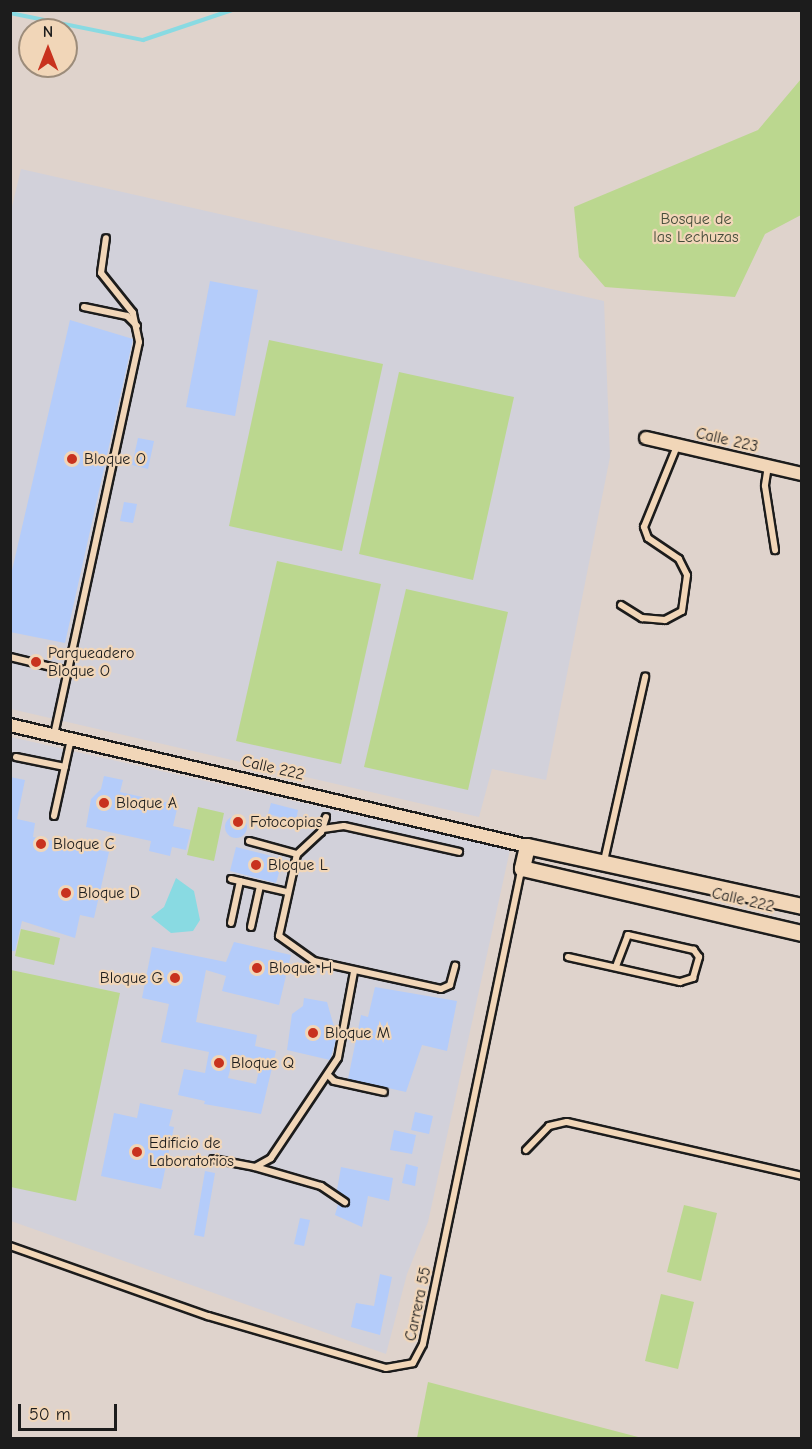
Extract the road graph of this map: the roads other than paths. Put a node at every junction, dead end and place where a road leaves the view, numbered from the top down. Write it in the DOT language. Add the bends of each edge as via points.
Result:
graph roads {
  1 [pos="106,238"];
  2 [pos="84,308"];
  3 [pos="139,328"];
  4 [pos="646,438"];
  5 [pos="677,445"];
  6 [pos="768,466"];
  7 [pos="801,474"];
  8 [pos="775,550"];
  9 [pos="621,606"];
  10 [pos="10,657"];
  11 [pos="68,671"];
  12 [pos="645,677"];
  13 [pos="10,725"];
  14 [pos="54,735"];
  15 [pos="71,739"];
  16 [pos="16,757"];
  17 [pos="65,768"];
  18 [pos="54,816"];
  19 [pos="326,817"];
  20 [pos="323,829"];
  21 [pos="249,842"];
  22 [pos="527,846"];
  23 [pos="459,852"];
  24 [pos="297,854"];
  25 [pos="603,861"];
  26 [pos="522,868"];
  27 [pos="231,879"];
  28 [pos="240,881"];
  29 [pos="260,886"];
  30 [pos="287,892"];
  31 [pos="801,906"];
  32 [pos="231,923"];
  33 [pos="250,927"];
  34 [pos="801,933"];
  35 [pos="568,957"];
  36 [pos="455,966"];
  37 [pos="616,967"];
  38 [pos="354,972"];
  39 [pos="328,1075"];
  40 [pos="384,1092"];
  41 [pos="526,1150"];
  42 [pos="213,1159"];
  43 [pos="255,1167"];
  44 [pos="801,1176"];
  45 [pos="345,1202"];
  46 [pos="10,1246"];
  1 -- 3 [label="lane" via="102,278 133,313"];
  2 -- 3 [label="lane" via="127,316"];
  3 -- 11 [label="lane"];
  4 -- 5 [label="street, Calle 223"];
  5 -- 6 [label="street, Calle 223"];
  5 -- 9 [label="lane" via="644,527 648,538 679,560 687,575 682,611 665,620 642,618"];
  6 -- 7 [label="street, Calle 223"];
  6 -- 8 [label="lane" via="765,486"];
  10 -- 11 [label="lane"];
  11 -- 14 [label="lane"];
  12 -- 25 [label="lane"];
  13 -- 14 [label="street, Calle 222"];
  14 -- 15 [label="street, Calle 222"];
  15 -- 17 [label="lane"];
  15 -- 22 [label="street, Calle 222" via="329,804"];
  16 -- 17 [label="lane"];
  17 -- 18 [label="lane"];
  19 -- 20 [label="lane"];
  20 -- 23 [label="lane" via="344,826"];
  20 -- 24 [label="lane"];
  21 -- 24 [label="lane"];
  22 -- 25 [label="street, Calle 222"];
  22 -- 26 [label="street"];
  24 -- 30 [label="lane"];
  25 -- 31 [label="street, Calle 222"];
  26 -- 34 [label="street, Calle 222"];
  26 -- 46 [label="lane, Carrera 55" via="423,1344 413,1363 386,1368 208,1316"];
  27 -- 28 [label="lane"];
  28 -- 29 [label="lane"];
  28 -- 32 [label="lane"];
  29 -- 30 [label="lane"];
  29 -- 33 [label="lane"];
  30 -- 38 [label="lane" via="279,936 308,959"];
  35 -- 37 [label="lane"];
  36 -- 38 [label="lane" via="450,985 441,989"];
  37 -- 37 [label="lane" via="689,982 699,957 694,950 628,935"];
  38 -- 39 [label="lane" via="345,1037"];
  39 -- 40 [label="lane" via="334,1081"];
  39 -- 43 [label="lane" via="271,1158"];
  41 -- 44 [label="lane" via="549,1126 567,1122"];
  42 -- 43 [label="lane"];
  43 -- 45 [label="lane" via="274,1176 321,1186"];
}
